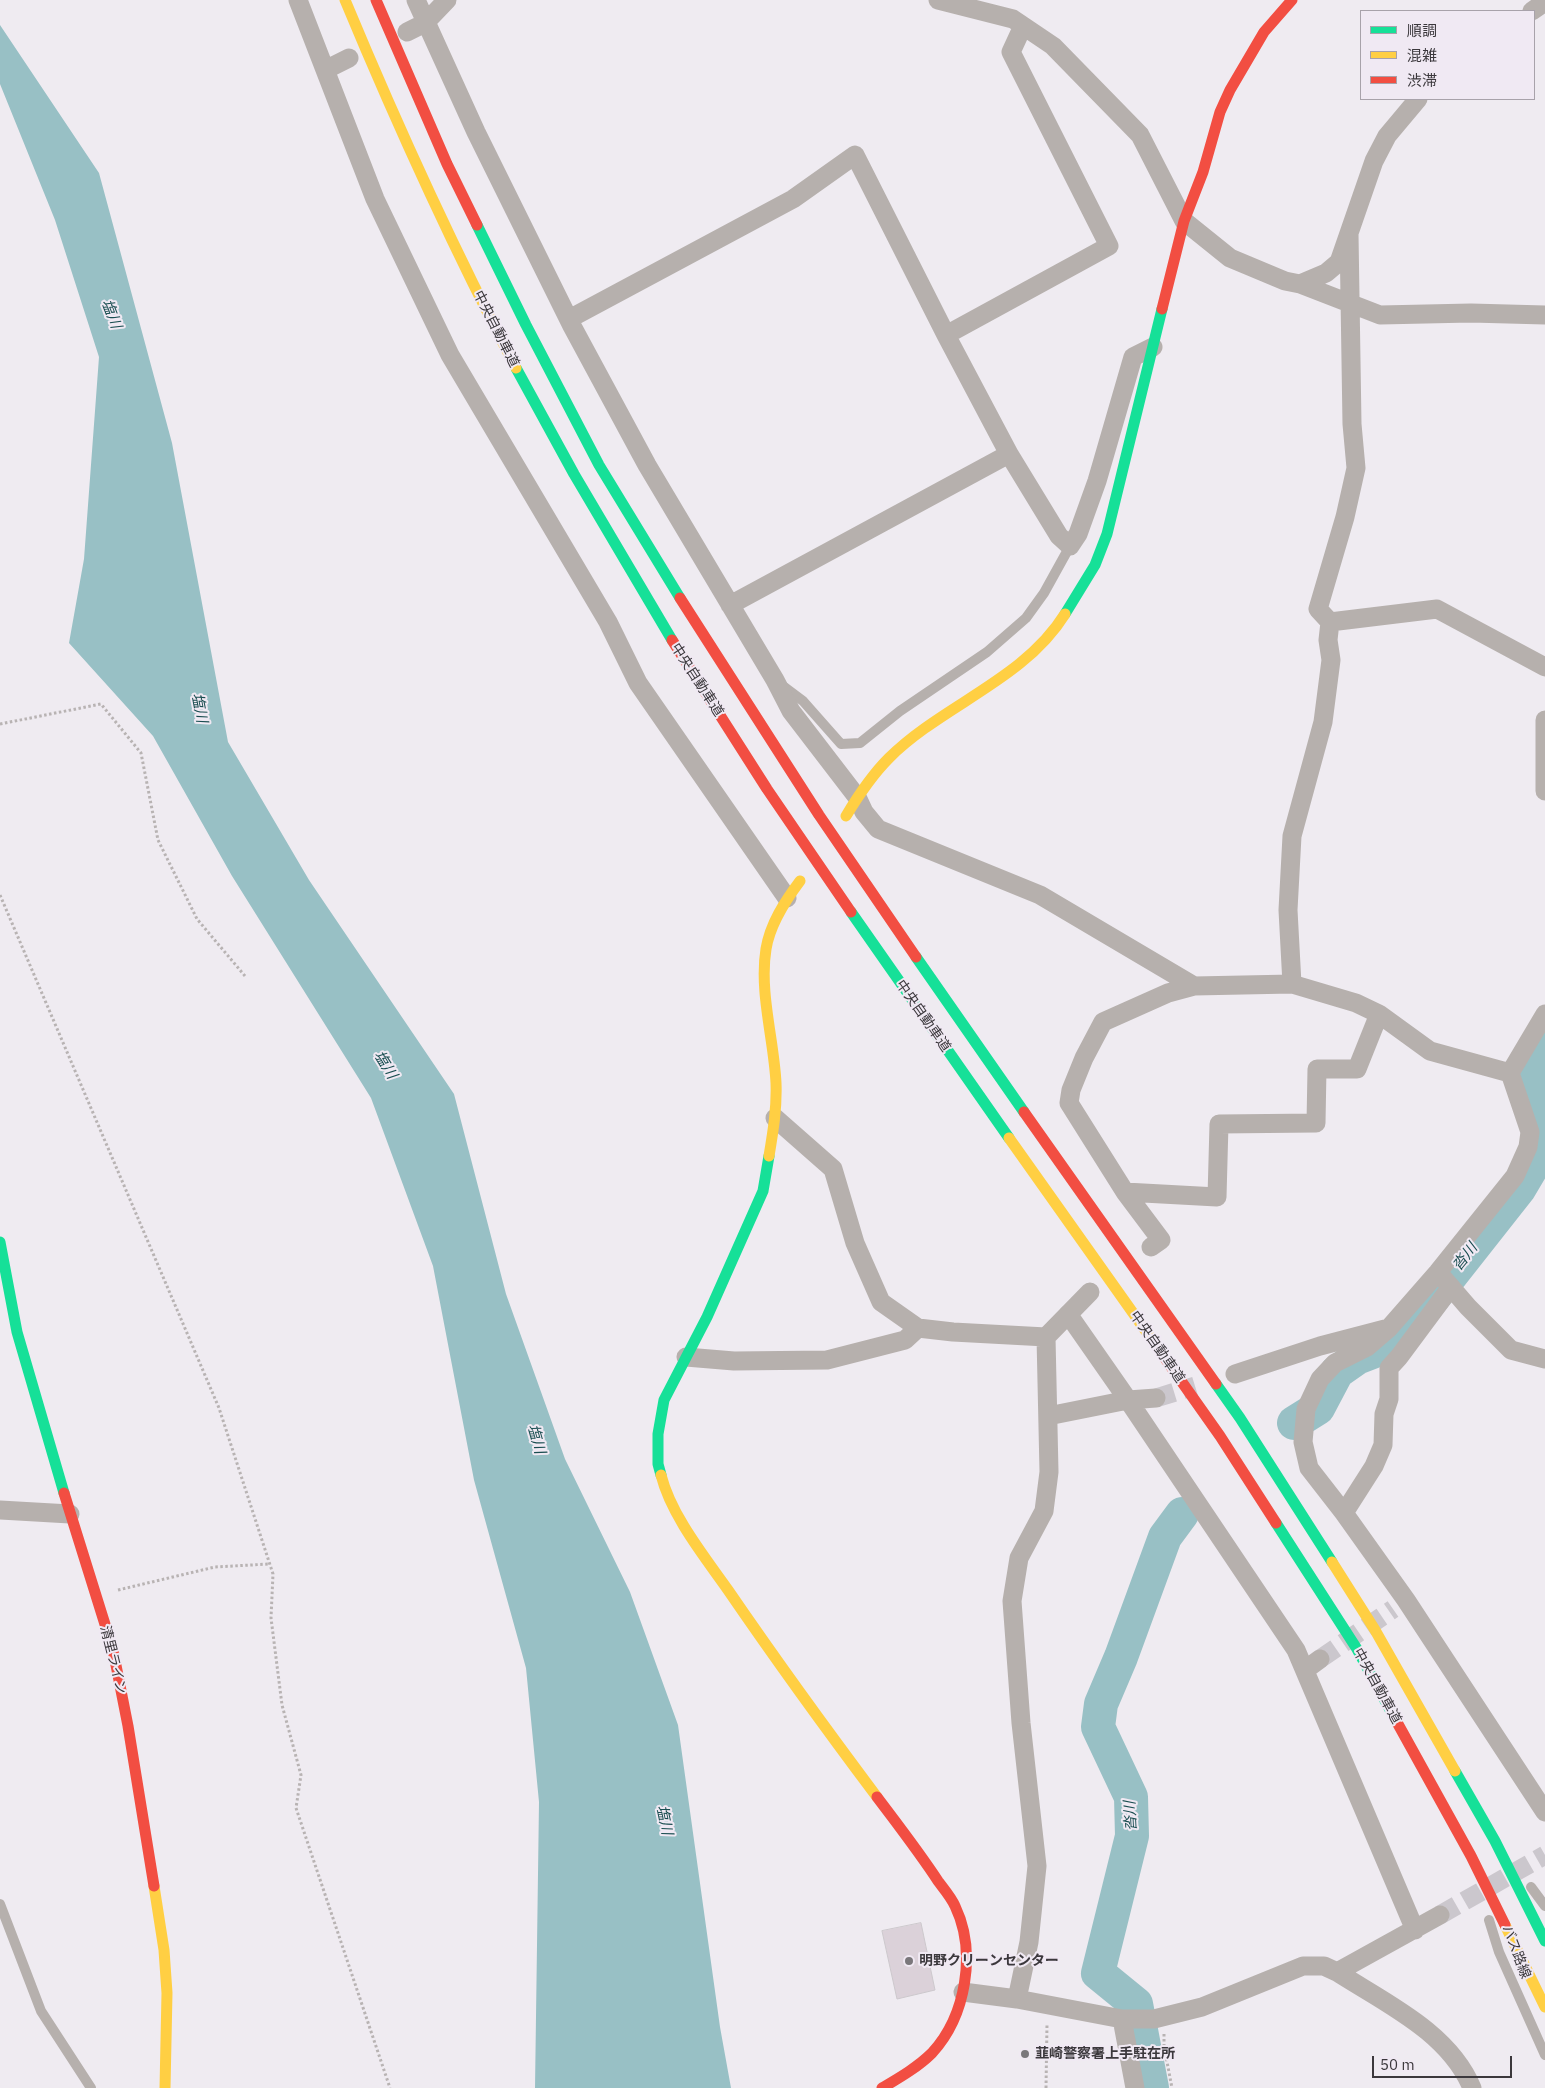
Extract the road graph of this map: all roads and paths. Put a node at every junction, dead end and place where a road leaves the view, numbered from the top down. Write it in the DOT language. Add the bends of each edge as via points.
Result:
graph roads {
  1 [pos="298,0"];
  2 [pos="345,0"];
  3 [pos="376,0"];
  4 [pos="416,0"];
  5 [pos="447,0"];
  6 [pos="938,0"];
  7 [pos="1292,0"];
  8 [pos="1545,2"];
  9 [pos="1533,10"];
  10 [pos="425,23"];
  11 [pos="1024,26"];
  12 [pos="407,32"];
  13 [pos="349,58"];
  14 [pos="325,70"];
  15 [pos="1417,100"];
  16 [pos="1184,221"];
  17 [pos="1349,234"];
  18 [pos="1300,284"];
  19 [pos="1349,303"];
  20 [pos="1545,316"];
  21 [pos="569,319"];
  22 [pos="946,335"];
  23 [pos="1152,347"];
  24 [pos="1009,454"];
  25 [pos="1070,546"];
  26 [pos="730,605"];
  27 [pos="1330,622"];
  28 [pos="1545,667"];
  29 [pos="775,680"];
  30 [pos="1545,720"];
  31 [pos="0,724"];
  32 [pos="1545,791"];
  33 [pos="857,797"];
  34 [pos="846,816"];
  35 [pos="800,881"];
  36 [pos="0,895"];
  37 [pos="787,898"];
  38 [pos="245,976"];
  39 [pos="1292,984"];
  40 [pos="1194,986"];
  41 [pos="1379,1014"];
  42 [pos="1545,1014"];
  43 [pos="1510,1073"];
  44 [pos="775,1118"];
  45 [pos="1125,1192"];
  46 [pos="0,1242"];
  47 [pos="1151,1247"];
  48 [pos="1438,1272"];
  49 [pos="1451,1287"];
  50 [pos="1090,1292"];
  51 [pos="1068,1314"];
  52 [pos="1426,1321"];
  53 [pos="1394,1322"];
  54 [pos="918,1328"];
  55 [pos="1046,1337"];
  56 [pos="686,1357"];
  57 [pos="1545,1359"];
  58 [pos="1235,1374"];
  59 [pos="1156,1398"];
  60 [pos="1128,1400"];
  61 [pos="1048,1416"];
  62 [pos="0,1510"];
  63 [pos="1344,1513"];
  64 [pos="70,1514"];
  65 [pos="270,1564"];
  66 [pos="96,1595"];
  67 [pos="1320,1659"];
  68 [pos="1305,1670"];
  69 [pos="1545,1812"];
  70 [pos="1495,1841"];
  71 [pos="1471,1856"];
  72 [pos="0,1904"];
  73 [pos="1545,1906"];
  74 [pos="1440,1916"];
  75 [pos="1415,1930"];
  76 [pos="1545,1941"];
  77 [pos="1337,1972"];
  78 [pos="963,1992"];
  79 [pos="1017,1999"];
  80 [pos="1047,2005"];
  81 [pos="1545,2007"];
  82 [pos="1158,2018"];
  83 [pos="1126,2019"];
  84 [pos="1545,2055"];
  85 [pos="91,2088"];
  86 [pos="165,2088"];
  87 [pos="390,2088"];
  88 [pos="882,2088"];
  89 [pos="1046,2088"];
  90 [pos="1135,2088"];
  91 [pos="1172,2088"];
  92 [pos="1472,2088"];
  1 -- 14 [label="street"];
  2 -- 71 [label="main road, 中央自動車道" via="420,175 503,346 663,627 798,837 1220,1436 1274,1518 1357,1649"];
  3 -- 70 [label="main road, 中央自動車道" via="447,164 526,325 600,465 685,606 819,815 912,952 1240,1418 1375,1630"];
  4 -- 10 [label="street"];
  5 -- 10 [label="street"];
  6 -- 11 [label="street" via="1013,19"];
  7 -- 16 [label="main road" via="1264,32 1230,90"];
  8 -- 9 [label="street"];
  10 -- 12 [label="street"];
  10 -- 21 [label="street"];
  11 -- 16 [label="street" via="1053,46 1140,135"];
  11 -- 22 [label="street" via="1011,52 1108,246"];
  13 -- 14 [label="street"];
  14 -- 37 [label="street" via="375,199 450,355 608,622 638,683"];
  15 -- 17 [label="street" via="1387,136 1374,161"];
  16 -- 18 [label="street" via="1230,258"];
  16 -- 23 [label="main road"];
  17 -- 18 [label="street" via="1339,262 1326,273"];
  17 -- 19 [label="street"];
  18 -- 19 [label="street"];
  19 -- 20 [label="street" via="1380,315 1471,313"];
  19 -- 27 [label="street" via="1356,468 1318,609"];
  21 -- 22 [label="street" via="793,199 856,155"];
  21 -- 26 [label="street" via="647,464"];
  22 -- 24 [label="street"];
  23 -- 25 [label="street" via="1133,357 1097,481 1078,534"];
  23 -- 33 [label="main road" via="1107,534 1095,565 1072,604 1054,631 1033,652 889,758"];
  24 -- 25 [label="street" via="1059,536"];
  24 -- 26 [label="street"];
  25 -- 29 [label="lane" via="1026,618 987,652 900,711 860,743 841,744 802,701"];
  26 -- 29 [label="street"];
  27 -- 28 [label="street" via="1437,609"];
  27 -- 39 [label="street" via="1331,660 1323,722 1292,836 1288,910"];
  29 -- 33 [label="street" via="791,711"];
  30 -- 32 [label="street"];
  31 -- 38 [label="path" via="101,704 141,753 158,840 197,919"];
  33 -- 34 [label="main road"];
  33 -- 40 [label="street" via="878,829 1040,895"];
  35 -- 37 [label="main road"];
  36 -- 65 [label="path" via="219,1408"];
  37 -- 44 [label="main road" via="766,949 765,982 774,1054"];
  39 -- 40 [label="street"];
  39 -- 41 [label="street" via="1356,1003"];
  40 -- 45 [label="street" via="1168,993 1102,1022 1071,1090 1069,1103"];
  41 -- 43 [label="street" via="1430,1051"];
  41 -- 45 [label="street" via="1357,1069 1317,1069 1316,1123 1219,1124 1217,1197"];
  42 -- 43 [label="street"];
  43 -- 48 [label="street" via="1530,1132 1528,1147 1515,1176"];
  44 -- 54 [label="street" via="833,1168 855,1243 881,1302"];
  44 -- 56 [label="main road" via="764,1191"];
  45 -- 47 [label="street" via="1161,1240"];
  46 -- 64 [label="main road, 清里ライン" via="17,1332"];
  48 -- 49 [label="street"];
  48 -- 53 [label="street"];
  49 -- 52 [label="street"];
  49 -- 57 [label="street" via="1511,1350"];
  50 -- 51 [label="street"];
  51 -- 55 [label="street"];
  51 -- 60 [label="street"];
  52 -- 53 [label="street"];
  52 -- 63 [label="street" via="1389,1368 1389,1399 1384,1414 1382,1445 1374,1466"];
  53 -- 58 [label="street"];
  53 -- 63 [label="street" via="1367,1347 1335,1363 1320,1379 1306,1408 1302,1442 1309,1468"];
  54 -- 55 [label="street"];
  54 -- 56 [label="street" via="904,1340 827,1360 734,1361"];
  55 -- 61 [label="street"];
  56 -- 78 [label="main road" via="664,1400 658,1434 662,1483 703,1554 784,1672 955,1906 968,1962"];
  59 -- 60 [label="street"];
  60 -- 61 [label="street"];
  60 -- 68 [label="street" via="1296,1650"];
  61 -- 79 [label="street" via="1049,1472 1044,1511 1019,1558 1012,1601 1037,1866 1029,1942"];
  62 -- 64 [label="street"];
  63 -- 69 [label="street" via="1399,1604"];
  64 -- 66 [label="main road, 清里ライン"];
  65 -- 66 [label="path" via="215,1567"];
  65 -- 87 [label="path" via="273,1574 270,1618 282,1705 302,1775 296,1808"];
  66 -- 86 [label="main road, 清里ライン" via="114,1650 164,1950 167,1993"];
  67 -- 68 [label="street"];
  68 -- 75 [label="street"];
  70 -- 73 [label="lane"];
  70 -- 76 [label="main road, 中央自動車道"];
  71 -- 81 [label="main road, 中央自動車道"];
  71 -- 84 [label="lane, バス路線" via="1499,1952"];
  72 -- 85 [label="lane" via="41,2011"];
  74 -- 75 [label="street"];
  75 -- 77 [label="street"];
  77 -- 82 [label="street" via="1324,1966 1303,1966 1202,2007"];
  77 -- 92 [label="street" via="1419,2025 1452,2053"];
  78 -- 79 [label="street"];
  78 -- 88 [label="main road" via="948,2033 937,2047 904,2075"];
  79 -- 80 [label="street"];
  80 -- 83 [label="street"];
  80 -- 89 [label="path"];
  82 -- 83 [label="street"];
  82 -- 91 [label="path"];
  83 -- 90 [label="street"];
}
